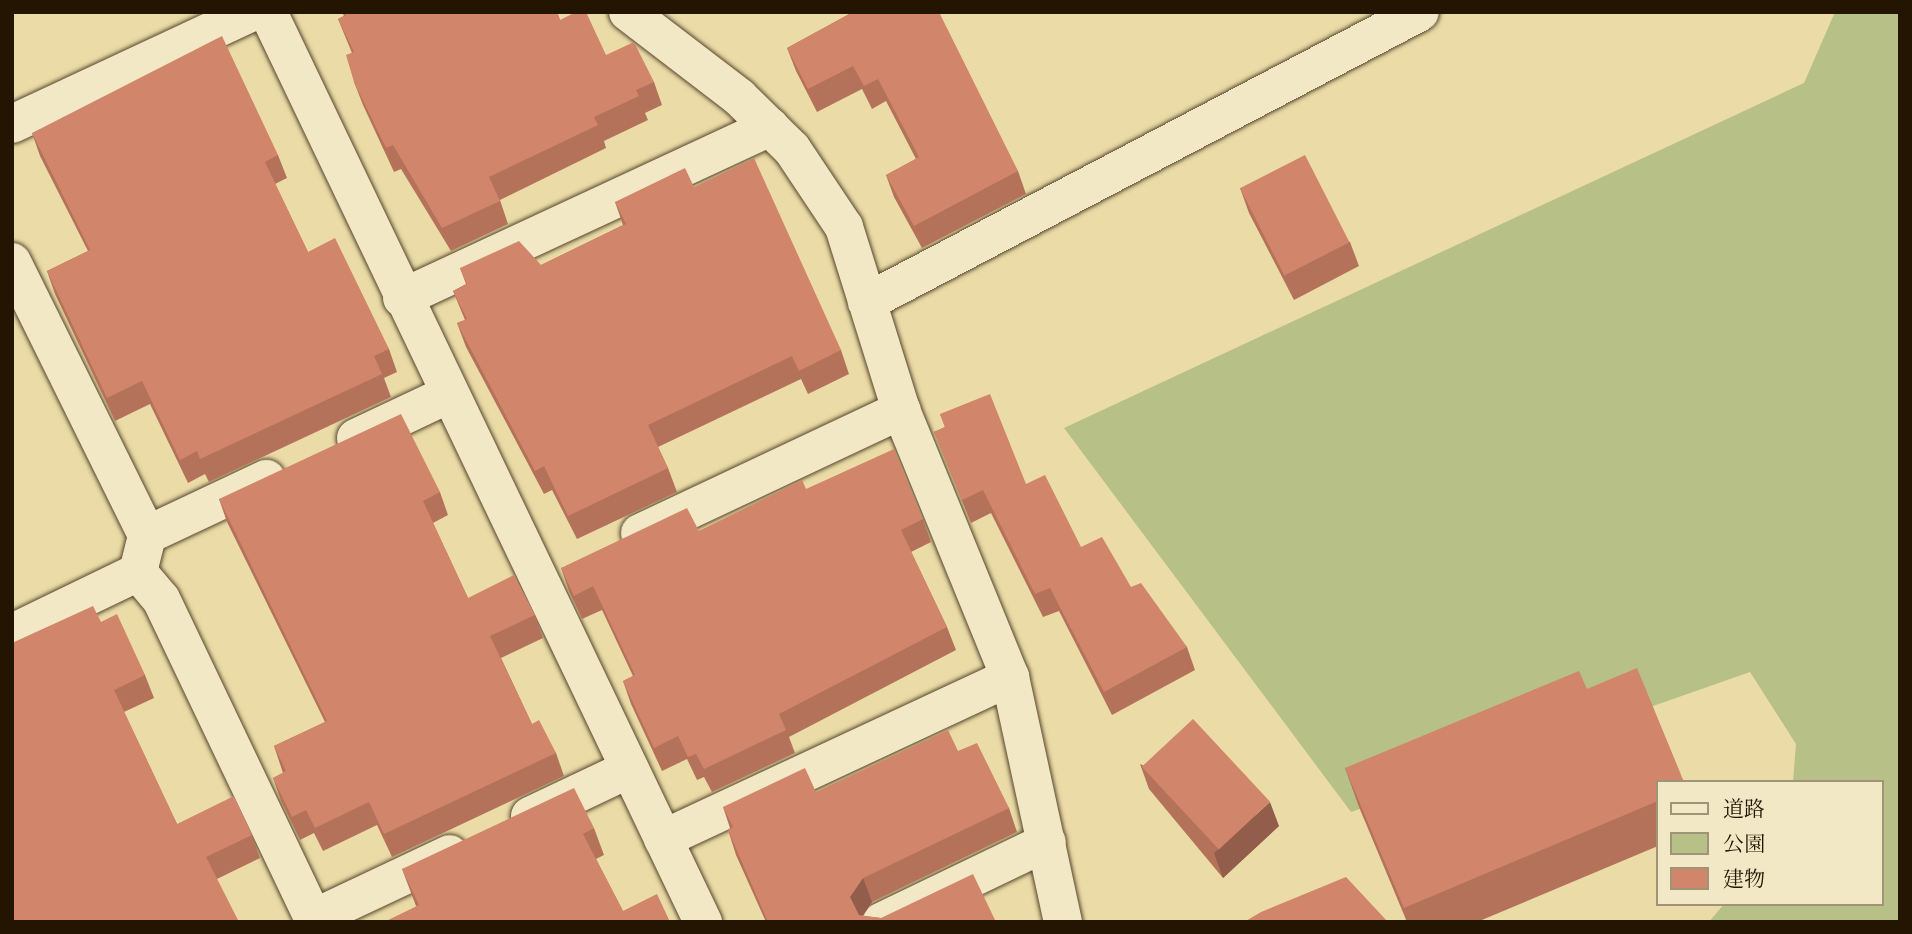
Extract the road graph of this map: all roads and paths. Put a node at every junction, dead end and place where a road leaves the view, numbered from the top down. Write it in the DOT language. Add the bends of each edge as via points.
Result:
graph roads {
  1 [pos="252,12"];
  2 [pos="268,12"];
  3 [pos="628,12"];
  4 [pos="1420,12"];
  5 [pos="12,124"];
  6 [pos="770,127"];
  7 [pos="12,262"];
  8 [pos="402,298"];
  9 [pos="867,302"];
  10 [pos="447,395"];
  11 [pos="901,410"];
  12 [pos="147,535"];
  13 [pos="612,546"];
  14 [pos="575,564"];
  15 [pos="138,572"];
  16 [pos="537,582"];
  17 [pos="12,633"];
  18 [pos="1010,677"];
  19 [pos="629,769"];
  20 [pos="663,839"];
  21 [pos="1047,842"];
  22 [pos="314,920"];
  23 [pos="703,922"];
  24 [pos="881,922"];
  25 [pos="1063,922"];
  1 -- 5 [label="street"];
  2 -- 8 [label="street"];
  3 -- 6 [label="street"];
  4 -- 9 [label="street"];
  6 -- 8 [label="street"];
  6 -- 9 [label="street" via="792,149 844,227"];
  7 -- 12 [label="street"];
  8 -- 10 [label="street"];
  9 -- 11 [label="street"];
  10 -- 12 [label="street"];
  10 -- 16 [label="street"];
  11 -- 13 [label="street"];
  11 -- 18 [label="street"];
  12 -- 15 [label="street"];
  14 -- 16 [label="street"];
  15 -- 17 [label="street"];
  15 -- 22 [label="street" via="161,599"];
  16 -- 19 [label="street"];
  18 -- 20 [label="street"];
  18 -- 21 [label="street"];
  19 -- 20 [label="street"];
  19 -- 22 [label="street"];
  20 -- 23 [label="street"];
  21 -- 24 [label="street"];
  21 -- 25 [label="street"];
}
